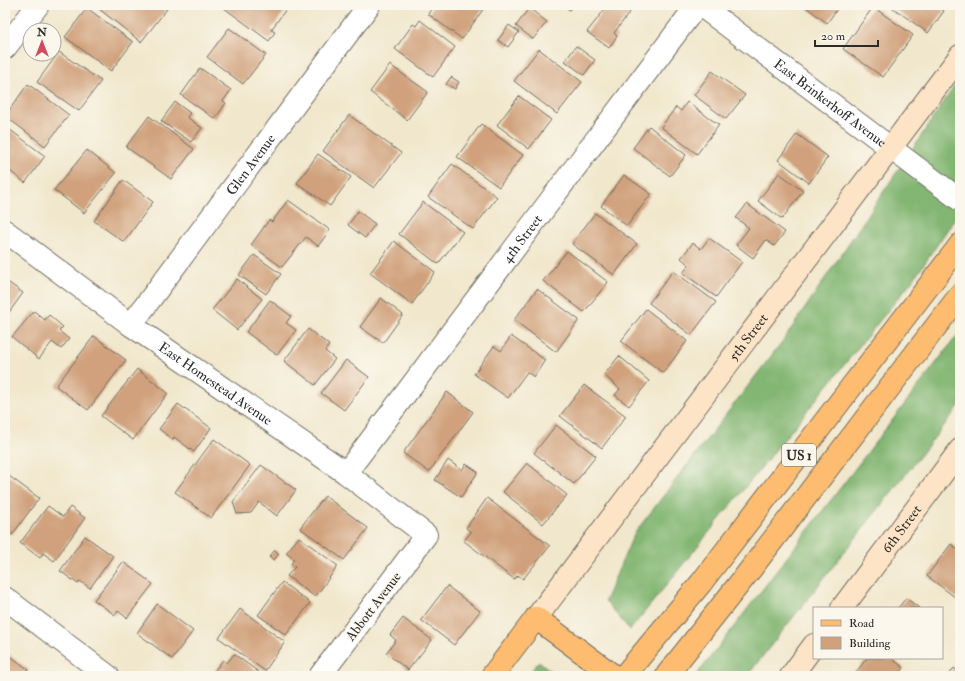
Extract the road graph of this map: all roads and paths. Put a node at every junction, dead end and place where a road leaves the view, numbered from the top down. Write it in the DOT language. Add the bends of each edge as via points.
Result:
graph roads {
  1 [pos="38,5"];
  2 [pos="369,5"];
  3 [pos="699,5"];
  4 [pos="5,48"];
  5 [pos="960,56"];
  6 [pos="890,148"];
  7 [pos="960,200"];
  8 [pos="5,231"];
  9 [pos="959,246"];
  10 [pos="960,295"];
  11 [pos="131,325"];
  12 [pos="960,450"];
  13 [pos="346,473"];
  14 [pos="426,535"];
  15 [pos="5,598"];
  16 [pos="843,607"];
  17 [pos="536,618"];
  18 [pos="813,646"];
  19 [pos="631,668"];
  20 [pos="108,676"];
  21 [pos="320,676"];
  22 [pos="492,676"];
  23 [pos="614,676"];
  24 [pos="666,676"];
  25 [pos="791,676"];
  1 -- 4 [label="street"];
  2 -- 11 [label="street, Glen Avenue"];
  3 -- 6 [label="street, East Brinkerhoff Avenue"];
  3 -- 13 [label="street, 4th Street"];
  5 -- 6 [label="main road, 5th Street"];
  6 -- 7 [label="street, East Brinkerhoff Avenue"];
  6 -- 17 [label="main road, 5th Street"];
  8 -- 11 [label="street, East Homestead Avenue"];
  9 -- 19 [label="main road, US 1" via="701,584"];
  10 -- 24 [label="main road, US 1" via="752,569"];
  11 -- 13 [label="street, East Homestead Avenue"];
  12 -- 16 [label="main road, 6th Street"];
  13 -- 14 [label="street, East Homestead Avenue"];
  14 -- 21 [label="street, Abbott Avenue"];
  15 -- 20 [label="street"];
  17 -- 22 [label="main road"];
  17 -- 23 [label="main road"];
  18 -- 25 [label="main road"];
}
